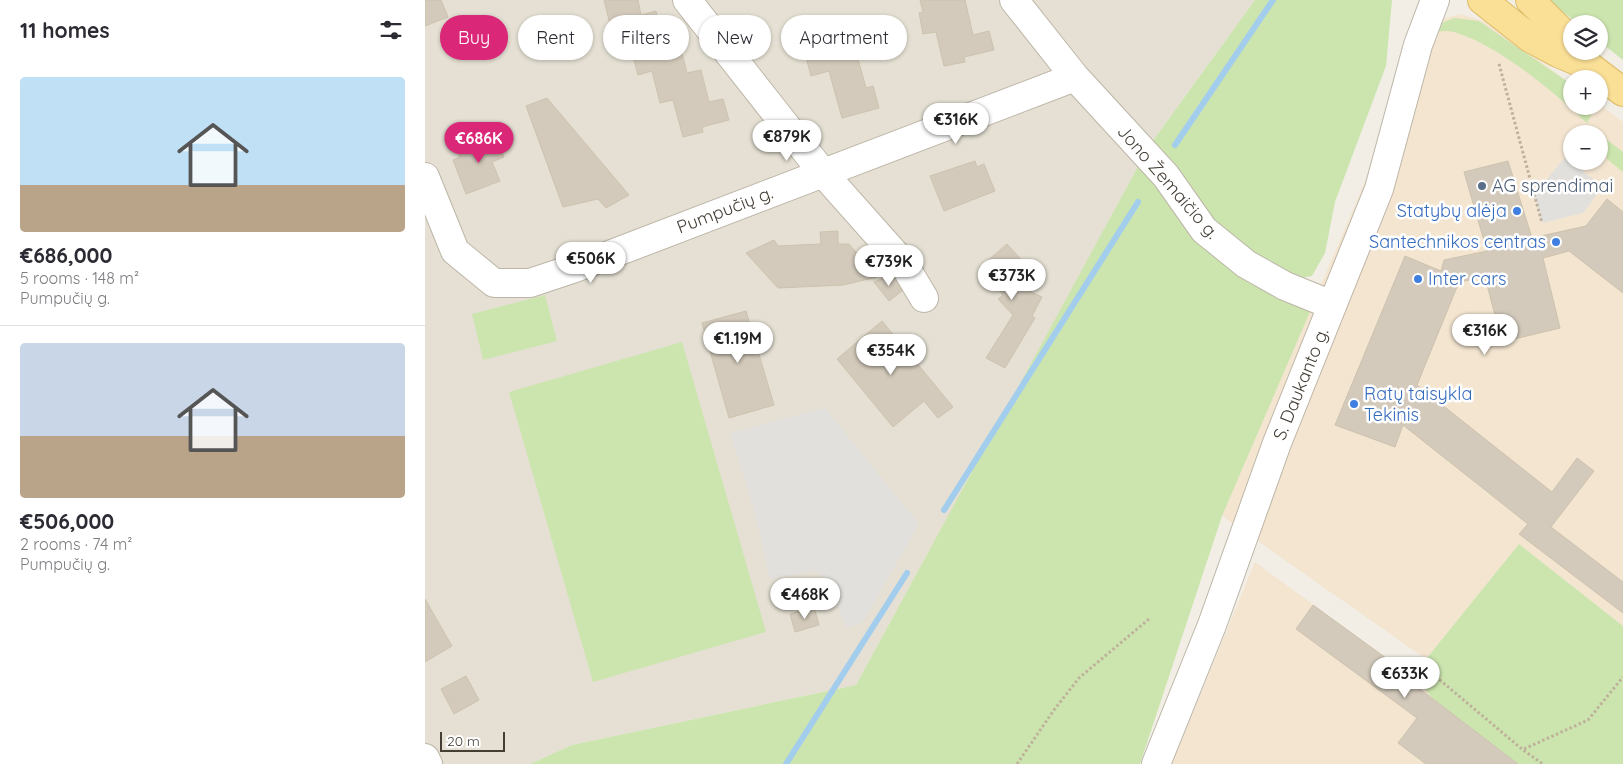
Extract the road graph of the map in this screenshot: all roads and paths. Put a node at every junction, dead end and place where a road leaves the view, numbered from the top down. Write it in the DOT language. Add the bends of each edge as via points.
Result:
graph roads {
  1 [pos="687,0"];
  2 [pos="1014,0"];
  3 [pos="1435,0"];
  4 [pos="1482,0"];
  5 [pos="1530,0"];
  6 [pos="1563,33"];
  7 [pos="1563,54"];
  8 [pos="1586,60"];
  9 [pos="1499,64"];
  10 [pos="1075,77"];
  11 [pos="1623,92"];
  12 [pos="823,173"];
  13 [pos="425,177"];
  14 [pos="1542,223"];
  15 [pos="924,298"];
  16 [pos="1332,304"];
  17 [pos="1149,619"];
  18 [pos="1427,670"];
  19 [pos="1623,677"];
  20 [pos="1523,750"];
  21 [pos="425,758"];
  22 [pos="428,764"];
  23 [pos="1017,764"];
  24 [pos="1156,764"];
  25 [pos="1543,764"];
  1 -- 12 [label="street"];
  2 -- 10 [label="street, Jono Žemaičio g."];
  3 -- 16 [label="street, S. Daukanto g." via="1418,44 1379,189"];
  4 -- 7 [label="main road" via="1530,38"];
  5 -- 6 [label="main road"];
  8 -- 11 [label="main road"];
  9 -- 14 [label="path"];
  10 -- 12 [label="street, Pumpučių g."];
  10 -- 16 [label="street, Jono Žemaičio g." via="1166,176 1204,230 1246,264 1285,286"];
  12 -- 13 [label="street, Pumpučių g." via="530,283 495,283 455,251"];
  12 -- 15 [label="street" via="903,264"];
  16 -- 24 [label="street, S. Daukanto g." via="1264,478 1212,625"];
  17 -- 23 [label="path" via="1079,678"];
  18 -- 20 [label="path"];
  19 -- 20 [label="path" via="1588,720"];
  20 -- 25 [label="path"];
  21 -- 22 [label="street"];
}
